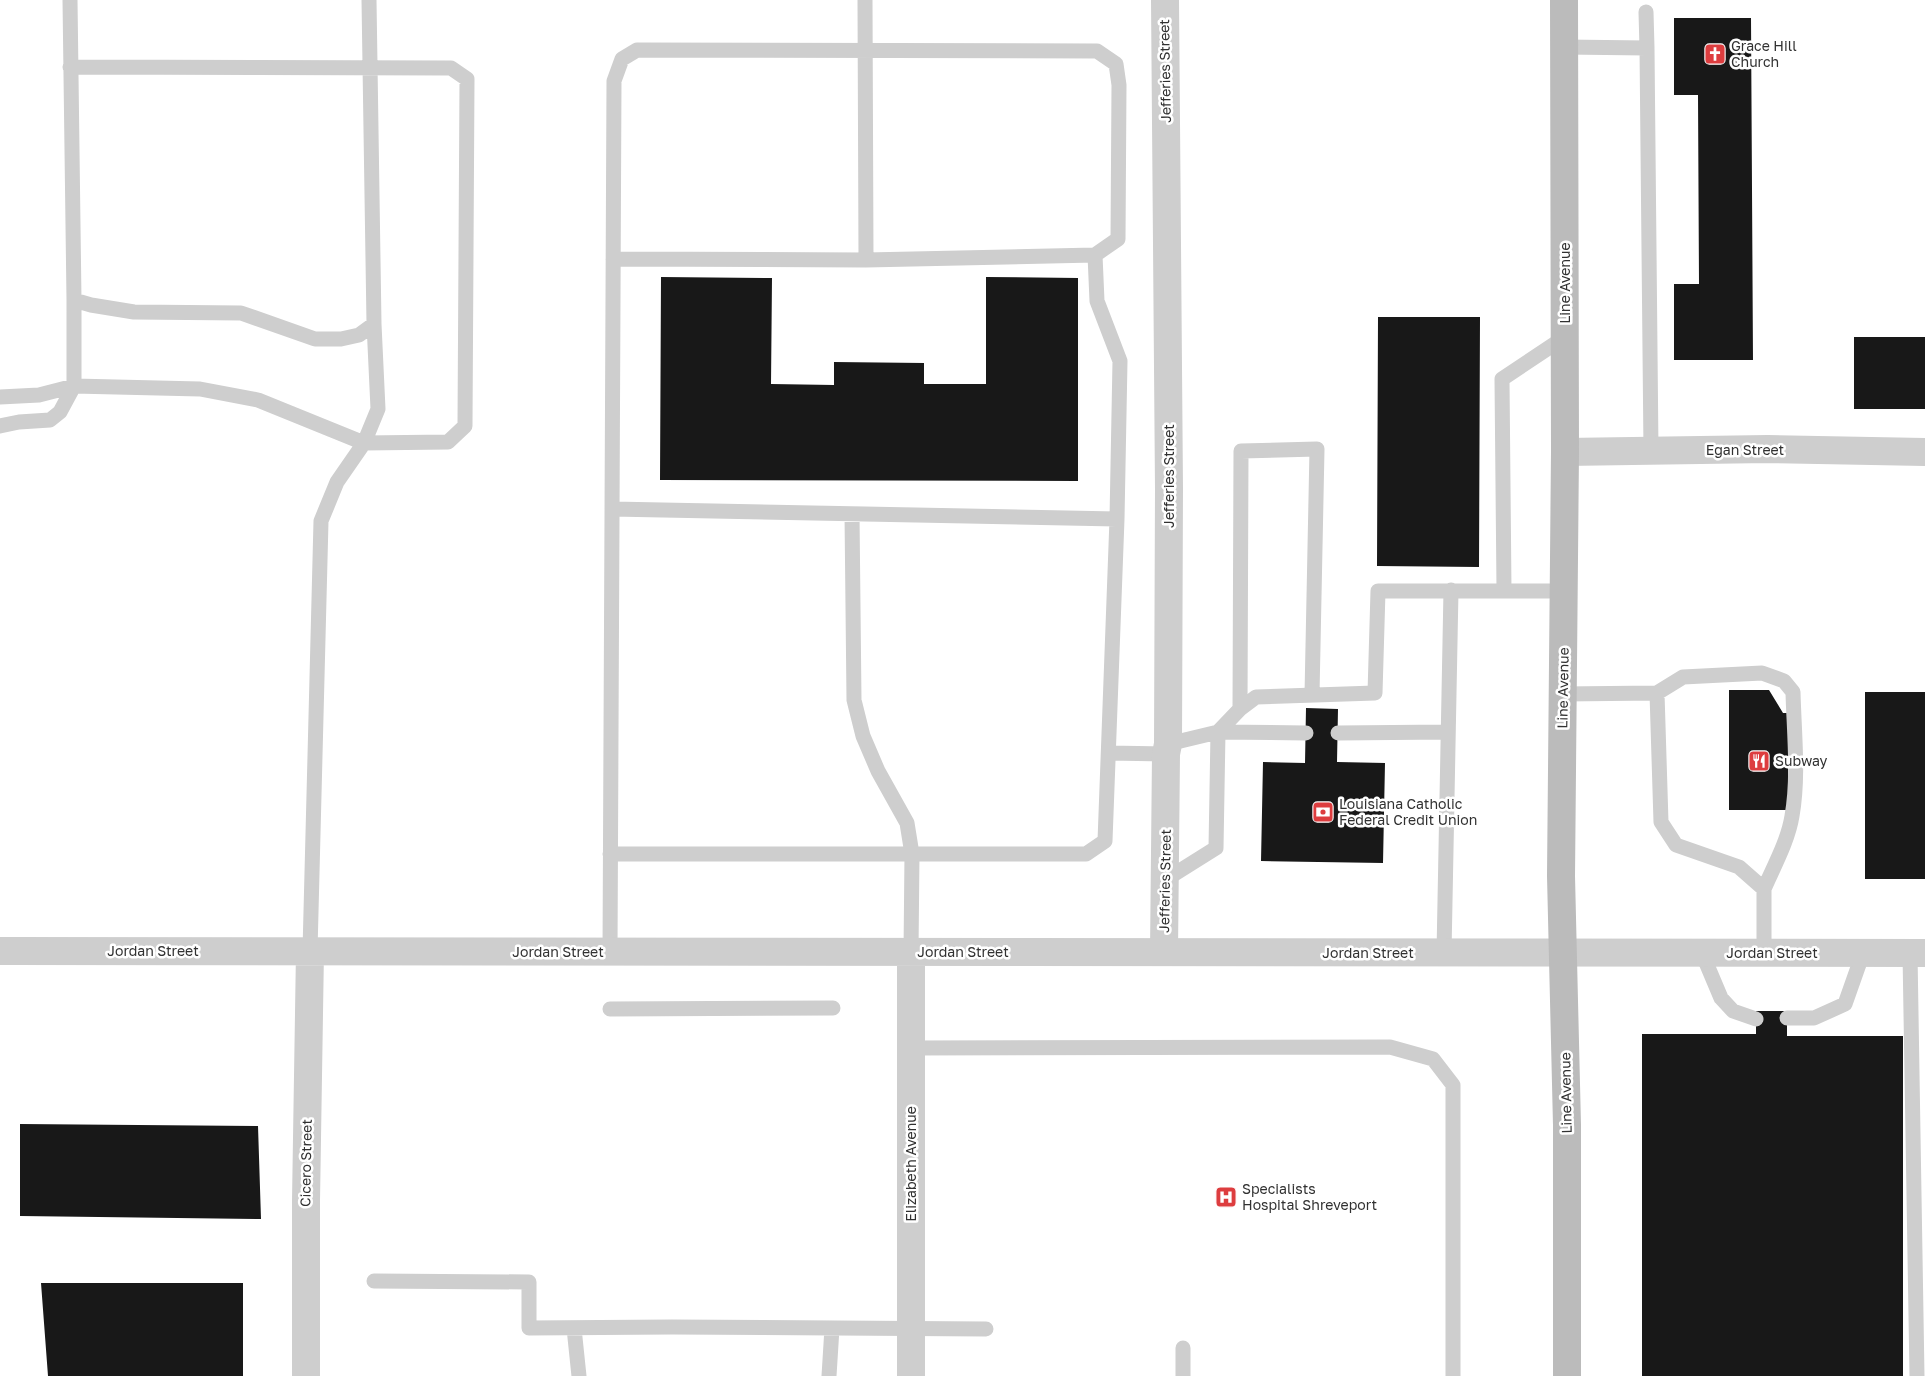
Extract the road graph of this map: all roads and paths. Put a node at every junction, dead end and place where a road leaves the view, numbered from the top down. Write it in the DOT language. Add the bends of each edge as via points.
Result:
graph roads {
  1 [pos="70,0"];
  2 [pos="369,0"];
  3 [pos="865,0"];
  4 [pos="1165,0"];
  5 [pos="1564,0"];
  6 [pos="1646,12"];
  7 [pos="1564,47"];
  8 [pos="1647,48"];
  9 [pos="866,51"];
  10 [pos="70,67"];
  11 [pos="370,67"];
  12 [pos="1095,255"];
  13 [pos="613,259"];
  14 [pos="866,260"];
  15 [pos="74,300"];
  16 [pos="374,324"];
  17 [pos="1565,337"];
  18 [pos="74,386"];
  19 [pos="0,397"];
  20 [pos="0,426"];
  21 [pos="364,443"];
  22 [pos="1651,450"];
  23 [pos="1566,452"];
  24 [pos="1925,452"];
  25 [pos="612,509"];
  26 [pos="852,514"];
  27 [pos="1117,518"];
  28 [pos="1451,590"];
  29 [pos="1504,590"];
  30 [pos="1564,591"];
  31 [pos="1563,694"];
  32 [pos="1657,694"];
  33 [pos="1312,695"];
  34 [pos="1240,709"];
  35 [pos="1218,732"];
  36 [pos="1447,732"];
  37 [pos="1306,733"];
  38 [pos="1338,733"];
  39 [pos="1167,749"];
  40 [pos="1109,753"];
  41 [pos="610,854"];
  42 [pos="912,854"];
  43 [pos="1165,880"];
  44 [pos="1764,889"];
  45 [pos="0,951"];
  46 [pos="310,951"];
  47 [pos="610,952"];
  48 [pos="911,952"];
  49 [pos="1164,952"];
  50 [pos="1444,953"];
  51 [pos="1563,953"];
  52 [pos="1702,953"];
  53 [pos="1764,953"];
  54 [pos="1863,953"];
  55 [pos="1917,953"];
  56 [pos="833,1008"];
  57 [pos="610,1009"];
  58 [pos="1787,1018"];
  59 [pos="1756,1019"];
  60 [pos="911,1048"];
  61 [pos="374,1281"];
  62 [pos="574,1328"];
  63 [pos="832,1328"];
  64 [pos="911,1328"];
  65 [pos="986,1329"];
  66 [pos="1182,1348"];
  67 [pos="306,1376"];
  68 [pos="580,1376"];
  69 [pos="829,1376"];
  70 [pos="911,1376"];
  71 [pos="1183,1376"];
  72 [pos="1453,1376"];
  73 [pos="1567,1376"];
  74 [pos="1917,1376"];
  1 -- 10 [label="lane"];
  2 -- 11 [label="lane"];
  3 -- 9 [label="lane"];
  4 -- 39 [label="street, Jefferies Street" via="1169,490"];
  5 -- 7 [label="main road, Line Avenue"];
  6 -- 8 [label="lane"];
  7 -- 8 [label="lane"];
  7 -- 17 [label="main road, Line Avenue"];
  8 -- 22 [label="lane"];
  9 -- 12 [label="lane" via="1097,51 1116,64 1119,85 1118,239"];
  9 -- 13 [label="lane" via="637,50 622,59 614,82"];
  9 -- 14 [label="lane"];
  10 -- 11 [label="lane"];
  10 -- 15 [label="lane"];
  11 -- 16 [label="lane"];
  11 -- 21 [label="lane" via="451,68 467,79 465,426 448,442"];
  12 -- 14 [label="lane"];
  12 -- 27 [label="lane" via="1097,301 1120,361"];
  13 -- 14 [label="lane"];
  13 -- 25 [label="lane"];
  15 -- 16 [label="lane" via="134,312 241,314 314,339 359,335"];
  15 -- 18 [label="lane"];
  16 -- 21 [label="lane" via="378,409"];
  17 -- 23 [label="main road, Line Avenue"];
  17 -- 29 [label="lane" via="1502,379"];
  18 -- 19 [label="lane" via="39,395"];
  18 -- 20 [label="lane" via="60,412 50,420"];
  18 -- 21 [label="lane" via="200,389 258,400"];
  21 -- 46 [label="lane" via="337,482 322,521"];
  22 -- 23 [label="street, Egan Street"];
  22 -- 24 [label="street, Egan Street"];
  23 -- 30 [label="main road, Line Avenue"];
  25 -- 26 [label="lane"];
  25 -- 41 [label="lane"];
  26 -- 27 [label="lane"];
  26 -- 42 [label="lane" via="854,700 863,736 906,823"];
  27 -- 40 [label="lane"];
  28 -- 29 [label="lane"];
  28 -- 33 [label="lane" via="1378,591 1375,693"];
  28 -- 36 [label="lane"];
  29 -- 30 [label="lane"];
  30 -- 31 [label="main road, Line Avenue"];
  31 -- 32 [label="lane"];
  31 -- 51 [label="main road, Line Avenue"];
  32 -- 44 [label="lane" via="1661,822 1676,845 1739,867"];
  32 -- 44 [label="lane" via="1683,677 1762,673 1784,681 1793,692 1795,775 1792,817"];
  33 -- 34 [label="lane" via="1256,697"];
  33 -- 34 [label="lane" via="1317,449 1241,450"];
  34 -- 35 [label="lane"];
  35 -- 37 [label="lane"];
  35 -- 39 [label="lane"];
  35 -- 43 [label="lane" via="1216,848"];
  36 -- 38 [label="lane"];
  36 -- 50 [label="lane"];
  39 -- 40 [label="lane"];
  39 -- 43 [label="street, Jefferies Street"];
  40 -- 42 [label="lane" via="1105,842 1086,854"];
  41 -- 42 [label="lane"];
  41 -- 47 [label="lane"];
  42 -- 48 [label="lane"];
  43 -- 49 [label="street, Jefferies Street"];
  44 -- 53 [label="lane"];
  45 -- 46 [label="street, Jordan Street"];
  46 -- 47 [label="street, Jordan Street"];
  46 -- 67 [label="street, Cicero Street"];
  47 -- 48 [label="street, Jordan Street"];
  48 -- 49 [label="street, Jordan Street"];
  48 -- 60 [label="street, Elizabeth Avenue"];
  49 -- 50 [label="street, Jordan Street"];
  50 -- 51 [label="street, Jordan Street"];
  51 -- 52 [label="street, Jordan Street"];
  51 -- 73 [label="main road, Line Avenue"];
  52 -- 53 [label="street, Jordan Street"];
  52 -- 59 [label="lane" via="1721,998 1733,1011"];
  53 -- 54 [label="street, Jordan Street"];
  54 -- 55 [label="street, Jordan Street"];
  54 -- 58 [label="lane" via="1845,1004 1814,1018"];
  55 -- 74 [label="lane"];
  56 -- 57 [label="lane"];
  60 -- 64 [label="street, Elizabeth Avenue"];
  60 -- 72 [label="lane" via="1390,1047 1433,1059 1452,1085"];
  61 -- 62 [label="lane" via="529,1282 529,1328"];
  62 -- 63 [label="lane"];
  62 -- 68 [label="lane"];
  63 -- 64 [label="lane"];
  63 -- 69 [label="lane"];
  64 -- 65 [label="lane"];
  64 -- 70 [label="street, Elizabeth Avenue"];
  66 -- 71 [label="lane"];
}
